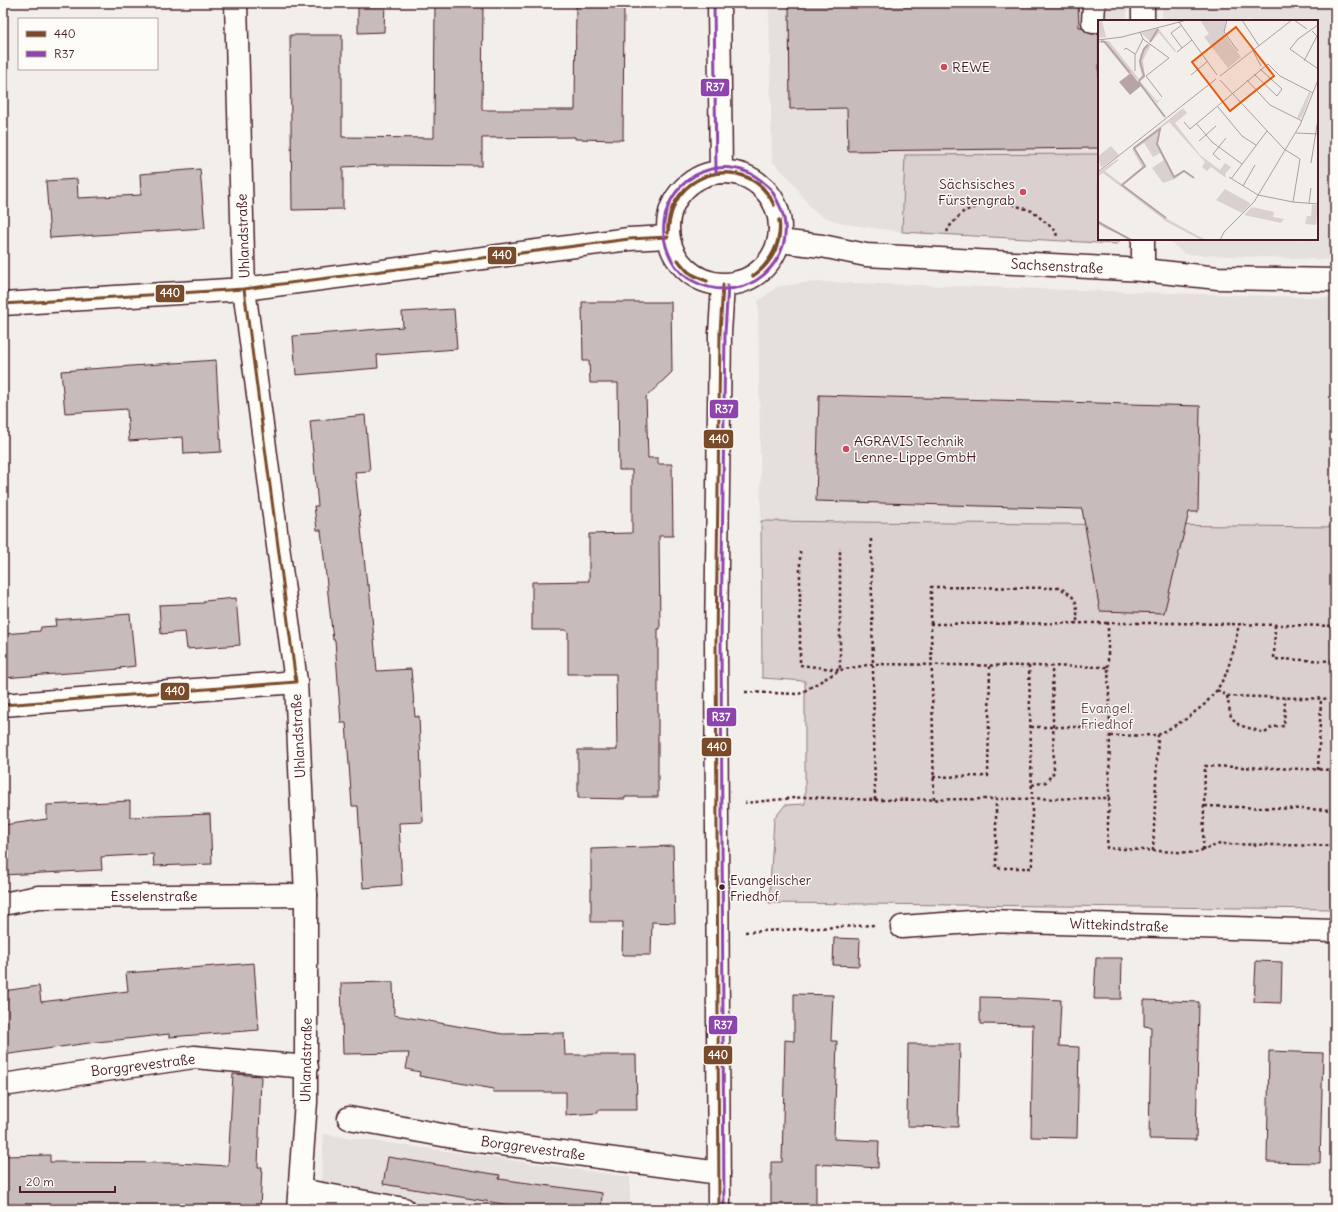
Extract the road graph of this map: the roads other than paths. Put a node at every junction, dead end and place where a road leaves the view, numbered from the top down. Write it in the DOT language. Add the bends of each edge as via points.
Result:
graph roads {
  1 [pos="236,3"];
  2 [pos="719,3"];
  3 [pos="1143,3"];
  4 [pos="1143,20"];
  5 [pos="721,172"];
  6 [pos="668,237"];
  7 [pos="1143,240"];
  8 [pos="779,241"];
  9 [pos="1143,270"];
  10 [pos="1335,280"];
  11 [pos="723,285"];
  12 [pos="244,289"];
  13 [pos="3,304"];
  14 [pos="296,682"];
  15 [pos="3,705"];
  16 [pos="306,895"];
  17 [pos="3,904"];
  18 [pos="902,927"];
  19 [pos="1335,931"];
  20 [pos="307,1067"];
  21 [pos="3,1085"];
  22 [pos="349,1118"];
  23 [pos="719,1174"];
  24 [pos="299,1200"];
  25 [pos="404,1209"];
  26 [pos="719,1209"];
  1 -- 12 [label="street, Uhlandstraße"];
  2 -- 5 [label="street"];
  3 -- 4 [label="street"];
  5 -- 6 [label="street" via="702,176 685,187 673,202 668,221"];
  5 -- 8 [label="street" via="738,174 755,181 768,193 776,208 780,226"];
  6 -- 11 [label="street" via="676,258 688,273 706,282"];
  6 -- 12 [label="street" via="629,239"];
  7 -- 9 [label="street"];
  8 -- 9 [label="street, Sachsenstraße" via="866,255"];
  8 -- 11 [label="street" via="770,260 758,273 743,282"];
  9 -- 10 [label="street, Sachsenstraße" via="1218,278"];
  11 -- 23 [label="street" via="720,333 716,642"];
  12 -- 13 [label="street"];
  12 -- 14 [label="street, Uhlandstraße"];
  14 -- 15 [label="street"];
  14 -- 16 [label="street, Uhlandstraße"];
  16 -- 17 [label="street, Esselenstraße" via="38,897"];
  16 -- 20 [label="street, Uhlandstraße"];
  18 -- 19 [label="street, Wittekindstraße" via="985,921"];
  20 -- 21 [label="street, Borggrevestraße" via="194,1057"];
  20 -- 24 [label="street, Uhlandstraße"];
  22 -- 23 [label="street, Borggrevestraße" via="464,1139"];
  23 -- 26 [label="street"];
  24 -- 25 [label="street"];
}
